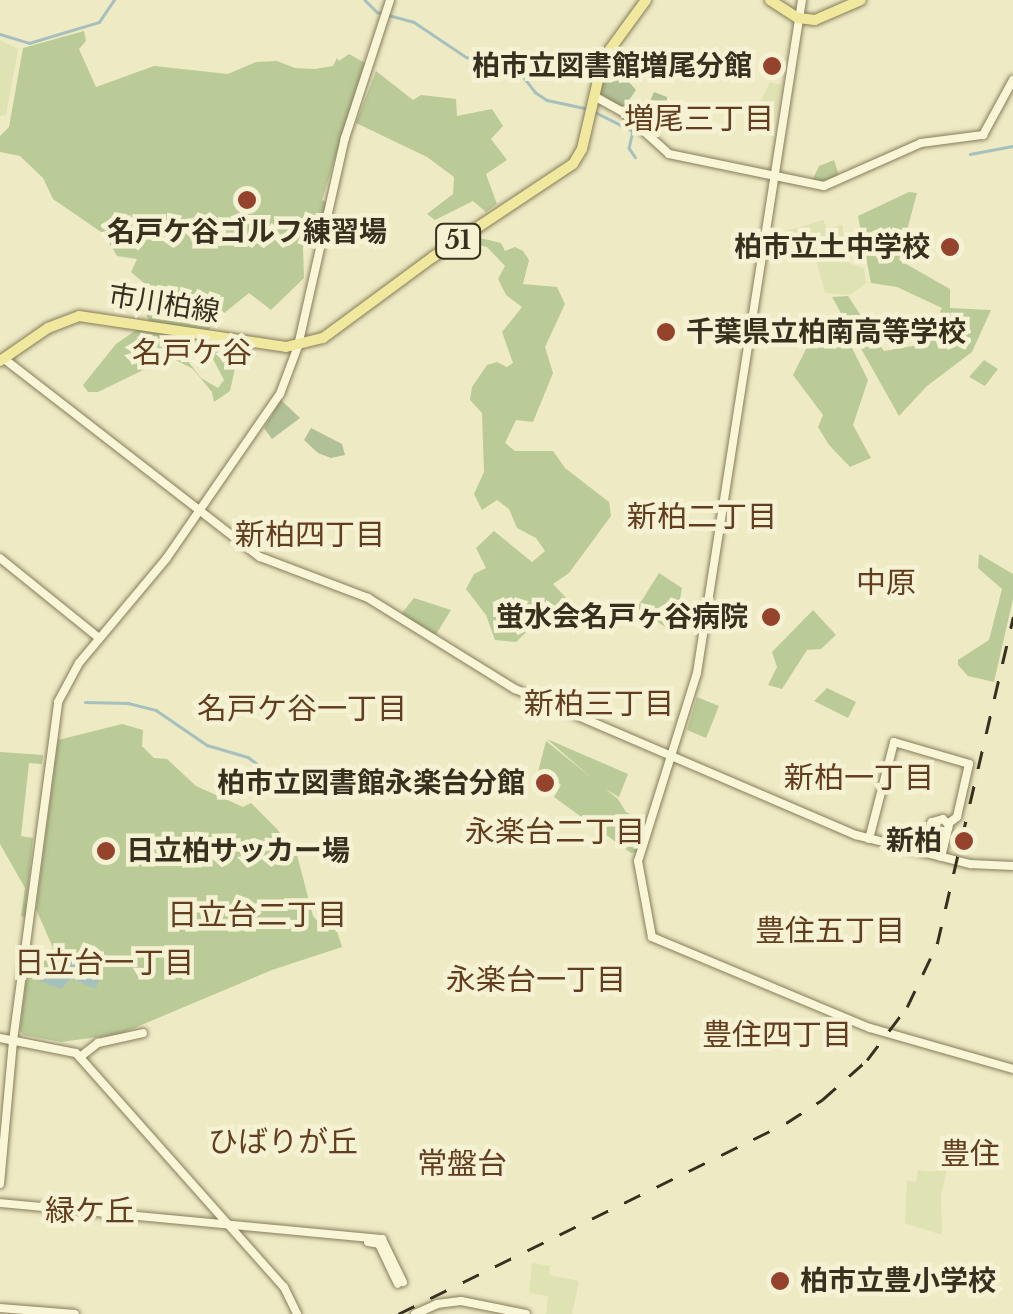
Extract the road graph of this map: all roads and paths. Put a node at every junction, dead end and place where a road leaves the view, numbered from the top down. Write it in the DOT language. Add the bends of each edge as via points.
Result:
graph roads {
  1 [pos="390,0"];
  2 [pos="646,0"];
  3 [pos="770,0"];
  4 [pos="802,0"];
  5 [pos="861,0"];
  6 [pos="798,18"];
  7 [pos="1013,80"];
  8 [pos="592,106"];
  9 [pos="773,176"];
  10 [pos="298,346"];
  11 [pos="1,358"];
  12 [pos="199,513"];
  13 [pos="0,558"];
  14 [pos="99,638"];
  15 [pos="672,756"];
  16 [pos="949,823"];
  17 [pos="869,839"];
  18 [pos="924,853"];
  19 [pos="941,858"];
  20 [pos="1013,866"];
  21 [pos="142,1033"];
  22 [pos="0,1038"];
  23 [pos="13,1041"];
  24 [pos="80,1056"];
  25 [pos="1013,1069"];
  26 [pos="0,1184"];
  27 [pos="0,1205"];
  28 [pos="228,1224"];
  29 [pos="401,1283"];
  30 [pos="0,1308"];
  31 [pos="75,1314"];
  32 [pos="297,1314"];
  33 [pos="415,1314"];
  34 [pos="526,1314"];
  1 -- 10 [label="street" via="345,138"];
  2 -- 8 [label="main road, 51" via="606,52"];
  3 -- 6 [label="main road"];
  4 -- 6 [label="street"];
  5 -- 6 [label="main road" via="824,18"];
  6 -- 9 [label="street"];
  7 -- 9 [label="street" via="980,136 921,144 824,186"];
  8 -- 9 [label="street" via="622,112 669,154"];
  8 -- 10 [label="main road, 51" via="582,148 568,168 330,333"];
  9 -- 15 [label="street" via="698,673"];
  10 -- 11 [label="main road, 市川柏線" via="87,316 59,322"];
  10 -- 12 [label="street" via="271,411"];
  11 -- 12 [label="street"];
  12 -- 14 [label="street"];
  12 -- 15 [label="street" via="260,557 356,592 515,688"];
  13 -- 14 [label="street"];
  14 -- 23 [label="street" via="58,702"];
  15 -- 17 [label="street"];
  15 -- 25 [label="street" via="638,861 652,937 877,1031"];
  16 -- 17 [label="street" via="957,818 969,764 894,742"];
  16 -- 18 [label="street" via="934,820"];
  16 -- 19 [label="street"];
  17 -- 18 [label="street"];
  18 -- 19 [label="street"];
  19 -- 20 [label="street"];
  21 -- 24 [label="street" via="98,1043"];
  22 -- 23 [label="street"];
  23 -- 24 [label="street" via="69,1048"];
  23 -- 26 [label="street"];
  24 -- 28 [label="street"];
  27 -- 28 [label="street"];
  28 -- 29 [label="street" via="376,1242"];
  28 -- 32 [label="street" via="284,1287"];
  30 -- 31 [label="street"];
  33 -- 34 [label="street" via="460,1301"];
}
